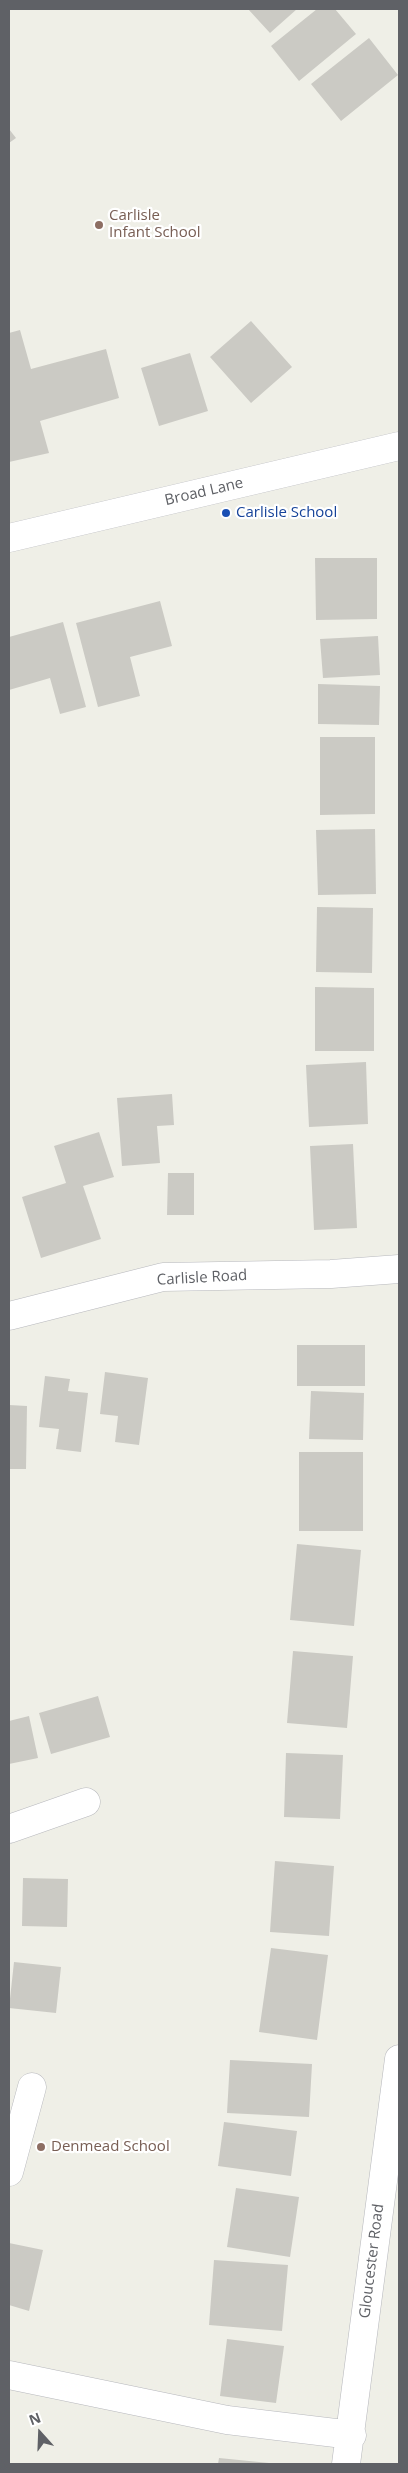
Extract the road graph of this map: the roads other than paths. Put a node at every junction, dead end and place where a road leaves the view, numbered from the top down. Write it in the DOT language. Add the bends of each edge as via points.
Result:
graph roads {
  1 [pos="399,446"];
  2 [pos="9,538"];
  3 [pos="399,1269"];
  4 [pos="9,1316"];
  5 [pos="86,1802"];
  6 [pos="9,1829"];
  7 [pos="399,2059"];
  8 [pos="32,2087"];
  9 [pos="9,2172"];
  10 [pos="9,2374"];
  11 [pos="352,2435"];
  12 [pos="346,2464"];
  1 -- 2 [label="street, Broad Lane"];
  3 -- 4 [label="street, Carlisle Road" via="331,1274 164,1277"];
  5 -- 6 [label="street"];
  7 -- 11 [label="street, Gloucester Road"];
  8 -- 9 [label="street"];
  10 -- 11 [label="street" via="227,2420"];
  11 -- 12 [label="street, Gloucester Road"];
}
